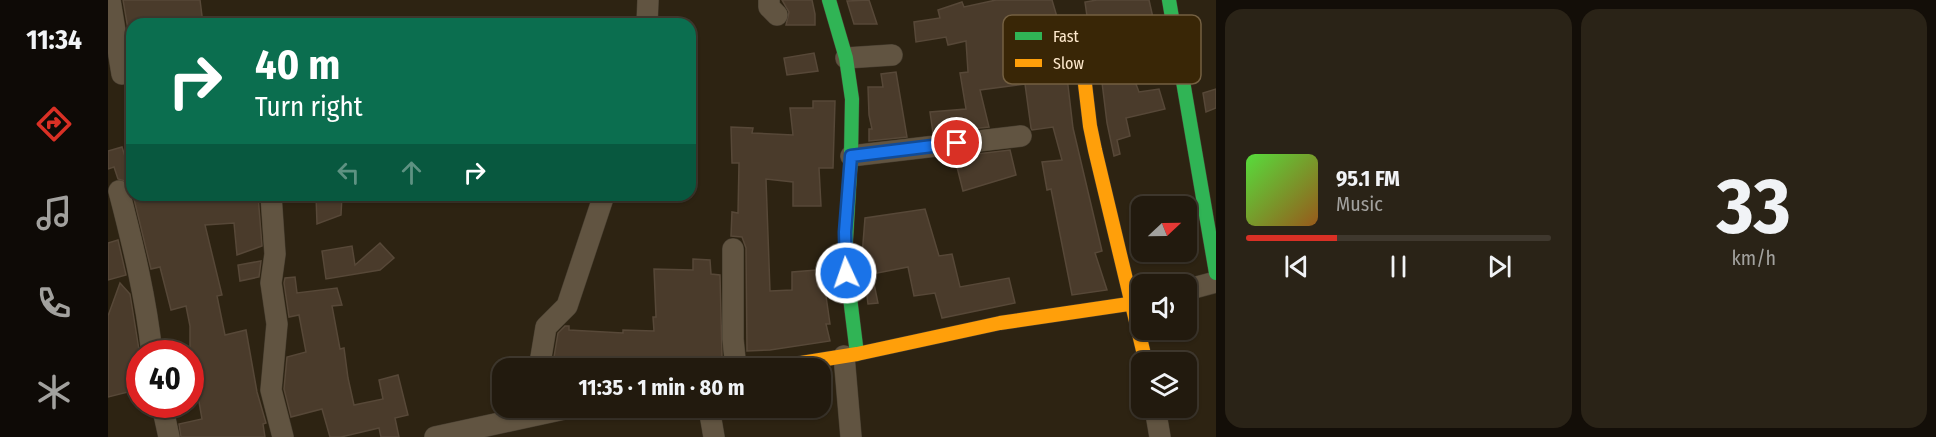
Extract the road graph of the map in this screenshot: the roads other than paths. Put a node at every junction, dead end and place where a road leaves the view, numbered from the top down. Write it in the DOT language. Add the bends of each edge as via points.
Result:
graph roads {
  1 [pos="110,0"];
  2 [pos="648,0"];
  3 [pos="829,0"];
  4 [pos="1169,0"];
  5 [pos="1172,15"];
  6 [pos="647,18"];
  7 [pos="892,55"];
  8 [pos="846,58"];
  9 [pos="121,74"];
  10 [pos="1085,84"];
  11 [pos="1183,84"];
  12 [pos="1021,136"];
  13 [pos="851,156"];
  14 [pos="120,190"];
  15 [pos="271,201"];
  16 [pos="602,201"];
  17 [pos="733,249"];
  18 [pos="1216,273"];
  19 [pos="1131,281"];
  20 [pos="1216,282"];
  21 [pos="1197,287"];
  22 [pos="1131,304"];
  23 [pos="150,340"];
  24 [pos="850,355"];
  25 [pos="541,358"];
  26 [pos="735,358"];
  27 [pos="831,358"];
  28 [pos="165,418"];
  29 [pos="508,418"];
  30 [pos="711,418"];
  31 [pos="1157,418"];
  32 [pos="169,437"];
  33 [pos="283,437"];
  34 [pos="435,437"];
  35 [pos="714,437"];
  36 [pos="851,437"];
  37 [pos="1160,437"];
  1 -- 9 [label="street"];
  2 -- 6 [label="street"];
  3 -- 8 [label="street"];
  4 -- 5 [label="street"];
  7 -- 8 [label="street"];
  8 -- 13 [label="street" via="852,99"];
  10 -- 19 [label="street" via="1095,150"];
  11 -- 18 [label="street"];
  12 -- 13 [label="street"];
  13 -- 24 [label="street" via="845,257"];
  14 -- 23 [label="street"];
  15 -- 33 [label="street" via="275,254 271,283 278,324 271,390"];
  16 -- 25 [label="street" via="567,306 546,327"];
  17 -- 26 [label="street"];
  20 -- 21 [label="street"];
  22 -- 24 [label="street" via="1000,323"];
  24 -- 27 [label="street"];
  24 -- 36 [label="street"];
  28 -- 32 [label="street"];
  29 -- 34 [label="street"];
  30 -- 35 [label="street"];
  31 -- 37 [label="street"];
}
